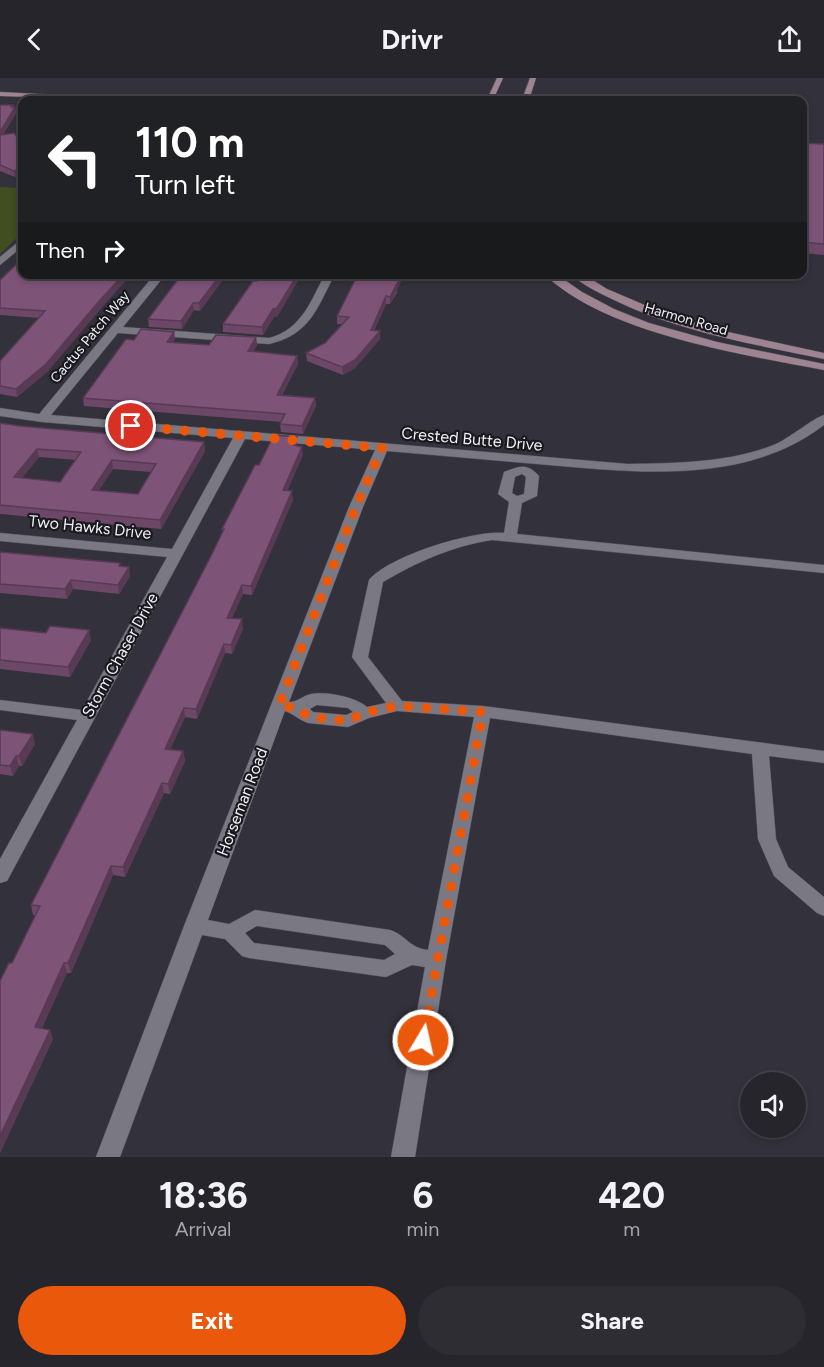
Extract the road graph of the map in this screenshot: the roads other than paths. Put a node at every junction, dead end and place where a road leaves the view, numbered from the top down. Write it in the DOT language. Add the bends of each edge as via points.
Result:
graph roads {
  1 [pos="500,78"];
  2 [pos="533,78"];
  3 [pos="0,94"];
  4 [pos="22,96"];
  5 [pos="492,96"];
  6 [pos="526,96"];
  7 [pos="18,246"];
  8 [pos="0,262"];
  9 [pos="156,279"];
  10 [pos="327,279"];
  11 [pos="555,279"];
  12 [pos="582,279"];
  13 [pos="117,330"];
  14 [pos="824,356"];
  15 [pos="824,367"];
  16 [pos="0,412"];
  17 [pos="42,418"];
  18 [pos="824,418"];
  19 [pos="241,435"];
  20 [pos="382,448"];
  21 [pos="524,464"];
  22 [pos="516,501"];
  23 [pos="0,537"];
  24 [pos="510,538"];
  25 [pos="177,554"];
  26 [pos="824,568"];
  27 [pos="0,705"];
  28 [pos="279,706"];
  29 [pos="397,706"];
  30 [pos="483,712"];
  31 [pos="86,716"];
  32 [pos="760,749"];
  33 [pos="824,757"];
  34 [pos="0,876"];
  35 [pos="824,908"];
  36 [pos="194,926"];
  37 [pos="231,932"];
  38 [pos="410,956"];
  39 [pos="436,960"];
  40 [pos="108,1157"];
  41 [pos="404,1157"];
  1 -- 5 [label="street"];
  2 -- 6 [label="street"];
  3 -- 4 [label="street"];
  7 -- 8 [label="street"];
  9 -- 13 [label="street, Cactus Patch Way"];
  10 -- 13 [label="street" via="299,330 280,340"];
  11 -- 15 [label="street, Harmon Road" via="634,321 695,340"];
  12 -- 14 [label="street, Harmon Road" via="648,312 713,333"];
  13 -- 17 [label="street, Cactus Patch Way"];
  16 -- 17 [label="street, Crested Butte Drive"];
  17 -- 19 [label="street, Crested Butte Drive"];
  18 -- 21 [label="street, Crested Butte Drive" via="809,432 765,452 698,467"];
  19 -- 20 [label="street, Crested Butte Drive"];
  19 -- 25 [label="street, Storm Chaser Drive"];
  20 -- 21 [label="street, Crested Butte Drive"];
  20 -- 28 [label="street, Horseman Road"];
  21 -- 22 [label="street" via="533,476 530,496"];
  21 -- 22 [label="street" via="509,475 505,494"];
  22 -- 24 [label="street"];
  23 -- 25 [label="street, Two Hawks Drive"];
  24 -- 26 [label="street"];
  24 -- 29 [label="street" via="468,538 376,580 360,657"];
  25 -- 31 [label="street, Storm Chaser Drive"];
  27 -- 31 [label="street"];
  28 -- 29 [label="street" via="299,708 308,717 348,721"];
  28 -- 36 [label="street, Horseman Road"];
  29 -- 30 [label="street"];
  30 -- 32 [label="street"];
  30 -- 39 [label="street"];
  31 -- 34 [label="street, Storm Chaser Drive"];
  32 -- 33 [label="street"];
  32 -- 35 [label="street" via="766,839 781,871"];
  36 -- 37 [label="street"];
  36 -- 40 [label="street, Horseman Road"];
  37 -- 38 [label="street" via="249,950 386,969"];
  37 -- 38 [label="street" via="255,918 390,938"];
  38 -- 39 [label="street"];
  39 -- 41 [label="street"];
}
